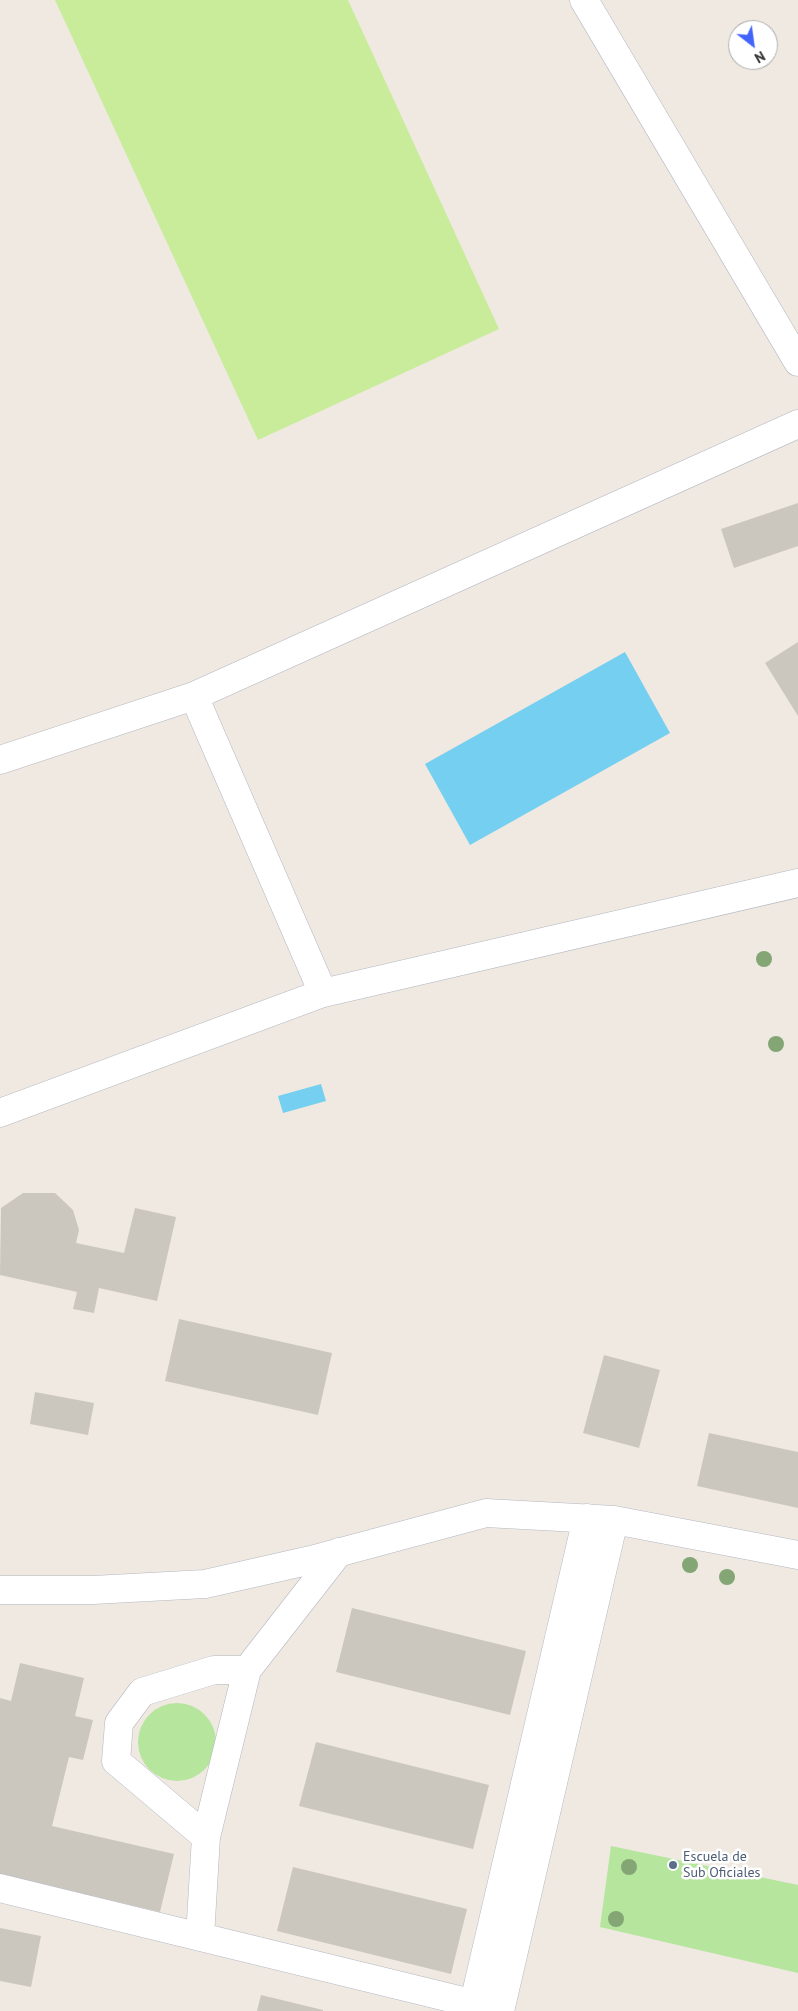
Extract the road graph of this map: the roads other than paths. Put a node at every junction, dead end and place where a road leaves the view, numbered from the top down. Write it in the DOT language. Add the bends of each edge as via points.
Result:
graph roads {
  1 [pos="584,0"];
  2 [pos="798,362"];
  3 [pos="798,424"];
  4 [pos="194,696"];
  5 [pos="0,760"];
  6 [pos="798,883"];
  7 [pos="323,993"];
  8 [pos="0,1113"];
  9 [pos="587,1518"];
  10 [pos="614,1520"];
  11 [pos="340,1552"];
  12 [pos="798,1555"];
  13 [pos="0,1590"];
  14 [pos="247,1670"];
  15 [pos="206,1837"];
  16 [pos="0,1888"];
  17 [pos="200,1937"];
  18 [pos="486,2009"];
  1 -- 2 [label="lane"];
  3 -- 4 [label="lane"];
  4 -- 5 [label="lane"];
  4 -- 7 [label="lane"];
  6 -- 7 [label="lane"];
  7 -- 8 [label="lane"];
  9 -- 10 [label="lane"];
  9 -- 11 [label="lane" via="486,1512"];
  9 -- 18 [label="lane"];
  10 -- 12 [label="lane"];
  10 -- 18 [label="lane"];
  11 -- 13 [label="lane" via="205,1584 93,1590"];
  11 -- 14 [label="lane"];
  14 -- 15 [label="lane"];
  14 -- 15 [label="lane" via="214,1670 142,1692 119,1724 116,1761"];
  15 -- 17 [label="lane"];
  16 -- 17 [label="lane"];
  17 -- 18 [label="lane"];
}
